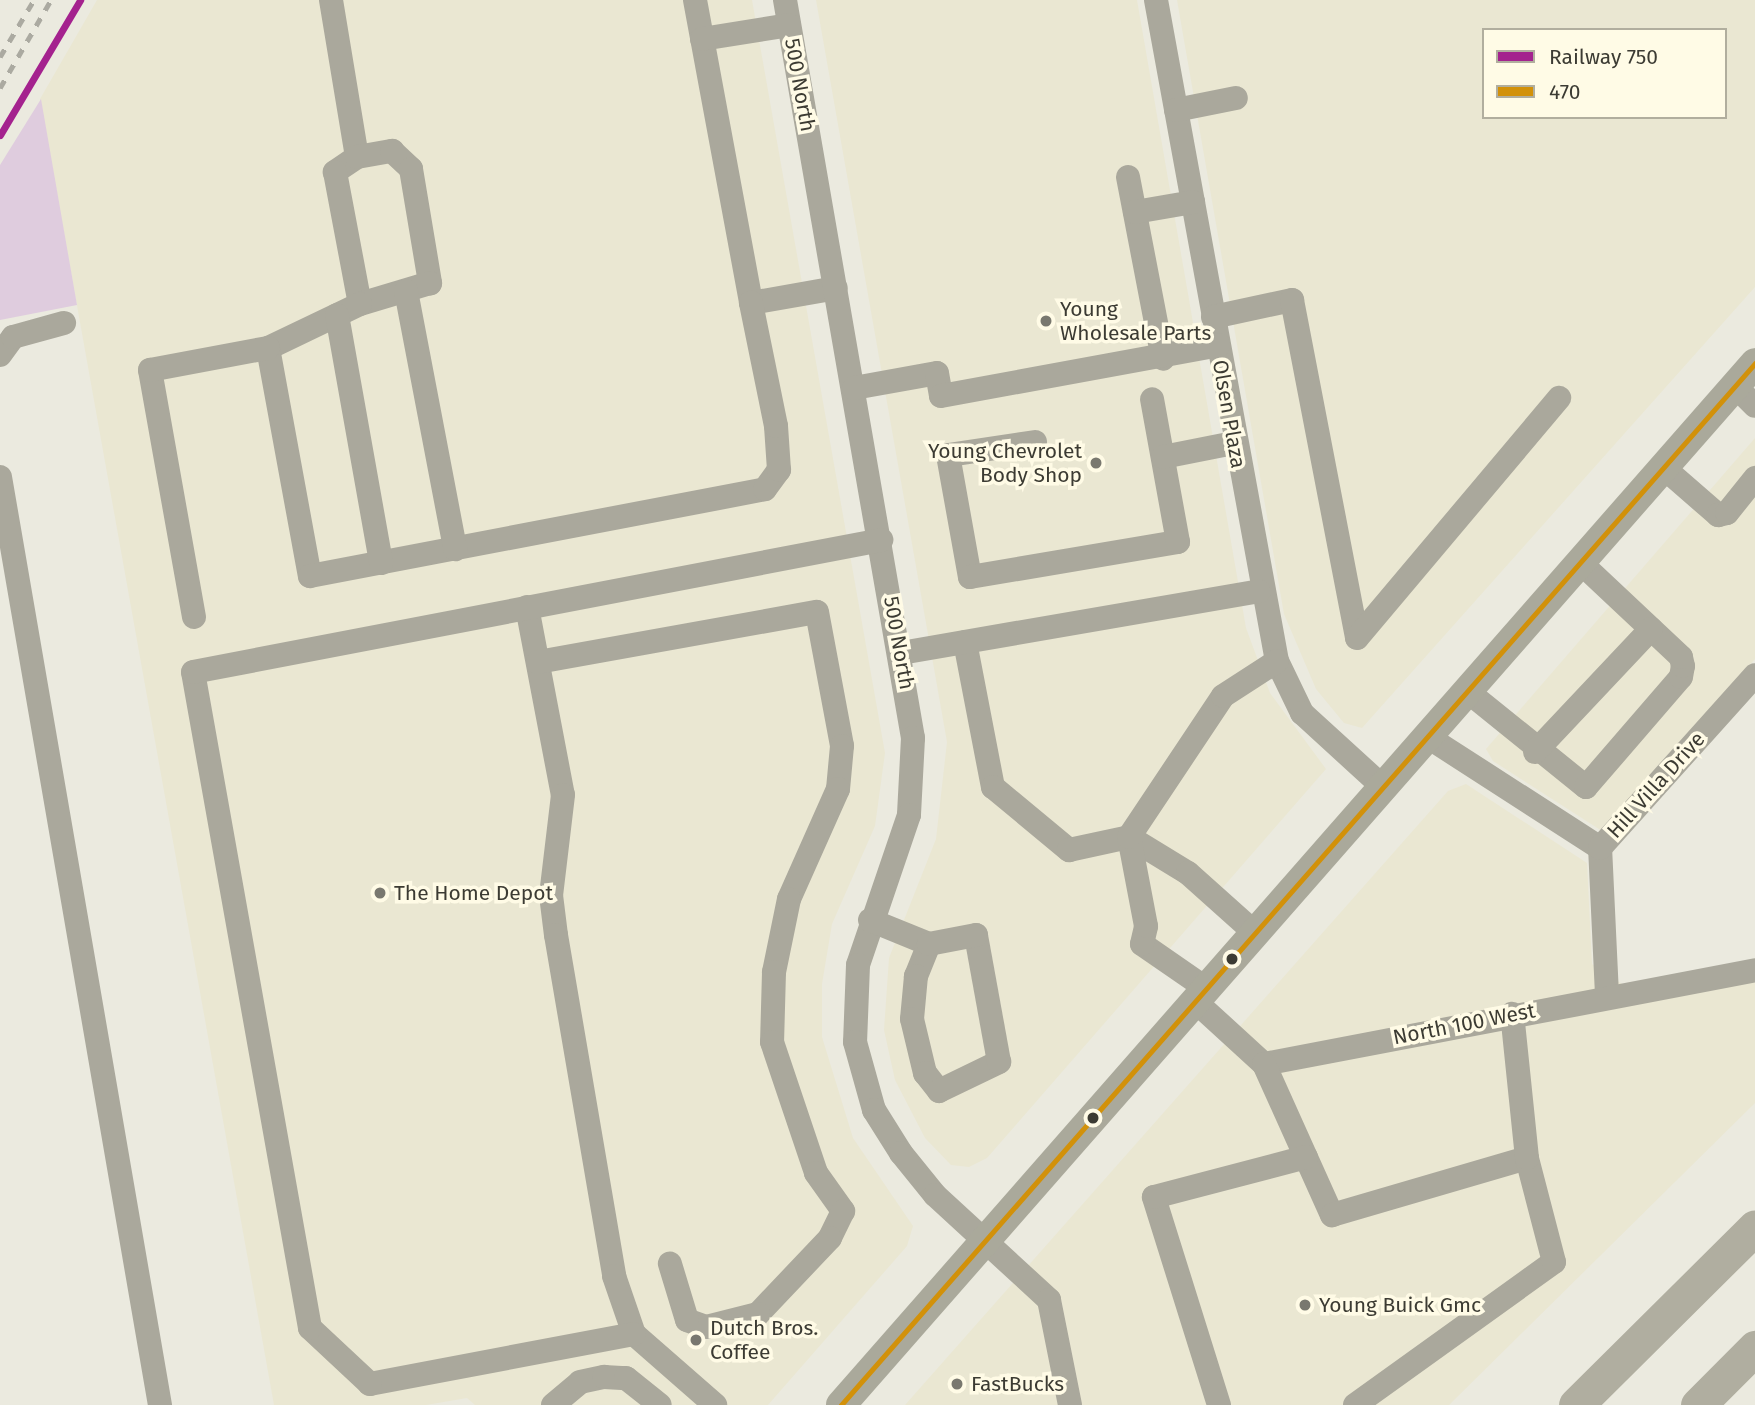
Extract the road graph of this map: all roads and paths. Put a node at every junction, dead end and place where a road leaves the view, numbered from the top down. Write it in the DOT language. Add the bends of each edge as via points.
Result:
graph roads {
  1 [pos="331,0"];
  2 [pos="695,0"];
  3 [pos="785,0"];
  4 [pos="1156,0"];
  5 [pos="789,25"];
  6 [pos="702,38"];
  7 [pos="1236,98"];
  8 [pos="1176,110"];
  9 [pos="357,157"];
  10 [pos="1128,177"];
  11 [pos="1194,202"];
  12 [pos="1135,212"];
  13 [pos="836,288"];
  14 [pos="405,291"];
  15 [pos="751,303"];
  16 [pos="360,304"];
  17 [pos="337,315"];
  18 [pos="1213,317"];
  19 [pos="64,323"];
  20 [pos="1217,345"];
  21 [pos="268,348"];
  22 [pos="0,355"];
  23 [pos="1163,359"];
  24 [pos="1755,363"];
  25 [pos="854,388"];
  26 [pos="1745,396"];
  27 [pos="1559,398"];
  28 [pos="1152,399"];
  29 [pos="1035,442"];
  30 [pos="1234,443"];
  31 [pos="1163,457"];
  32 [pos="1664,468"];
  33 [pos="0,477"];
  34 [pos="1755,478"];
  35 [pos="881,540"];
  36 [pos="455,549"];
  37 [pos="381,563"];
  38 [pos="1581,563"];
  39 [pos="1259,591"];
  40 [pos="527,607"];
  41 [pos="194,617"];
  42 [pos="1651,629"];
  43 [pos="965,642"];
  44 [pos="901,653"];
  45 [pos="1277,661"];
  46 [pos="538,662"];
  47 [pos="1755,675"];
  48 [pos="1467,691"];
  49 [pos="1429,737"];
  50 [pos="1535,752"];
  51 [pos="1384,788"];
  52 [pos="1129,837"];
  53 [pos="1600,848"];
  54 [pos="870,920"];
  55 [pos="1255,933"];
  56 [pos="929,944"];
  57 [pos="1755,970"];
  58 [pos="1202,995"];
  59 [pos="1607,995"];
  60 [pos="1511,1014"];
  61 [pos="1264,1064"];
  62 [pos="1306,1157"];
  63 [pos="1527,1158"];
  64 [pos="1755,1227"];
  65 [pos="988,1237"];
  66 [pos="670,1264"];
  67 [pos="634,1334"];
  68 [pos="1755,1348"];
  69 [pos="160,1405"];
  70 [pos="554,1405"];
  71 [pos="660,1405"];
  72 [pos="715,1405"];
  73 [pos="841,1405"];
  74 [pos="1070,1405"];
  75 [pos="1219,1405"];
  76 [pos="1355,1405"];
  77 [pos="1576,1405"];
  78 [pos="1698,1405"];
  1 -- 9 [label="street"];
  2 -- 6 [label="street"];
  3 -- 5 [label="street, 500 North"];
  4 -- 8 [label="street, Olsen Plaza"];
  5 -- 6 [label="street"];
  5 -- 13 [label="street, 500 North"];
  6 -- 15 [label="street"];
  7 -- 8 [label="street"];
  8 -- 11 [label="street, Olsen Plaza"];
  9 -- 14 [label="street" via="392,151 411,169 430,282"];
  9 -- 16 [label="street" via="335,172"];
  10 -- 12 [label="street"];
  11 -- 12 [label="street"];
  11 -- 18 [label="street, Olsen Plaza"];
  12 -- 23 [label="street"];
  13 -- 15 [label="street"];
  13 -- 25 [label="street, 500 North"];
  14 -- 16 [label="street"];
  14 -- 36 [label="street"];
  15 -- 36 [label="street" via="779,470 765,489"];
  16 -- 17 [label="street"];
  17 -- 21 [label="street"];
  17 -- 37 [label="street"];
  18 -- 20 [label="street, Olsen Plaza"];
  18 -- 27 [label="street" via="1292,300 1357,638"];
  19 -- 22 [label="street" via="13,337"];
  20 -- 23 [label="street"];
  20 -- 30 [label="street, Olsen Plaza"];
  21 -- 37 [label="street" via="310,576"];
  21 -- 41 [label="street" via="150,370"];
  23 -- 25 [label="street" via="941,396 937,373"];
  24 -- 26 [label="main road"];
  25 -- 35 [label="street, 500 North"];
  26 -- 32 [label="main road"];
  28 -- 31 [label="street"];
  29 -- 31 [label="street" via="948,455 970,577 1178,542"];
  30 -- 31 [label="street"];
  30 -- 39 [label="street, Olsen Plaza"];
  32 -- 34 [label="street" via="1718,515 1727,513"];
  32 -- 38 [label="main road"];
  33 -- 69 [label="street"];
  35 -- 40 [label="street"];
  35 -- 44 [label="street, 500 North"];
  36 -- 37 [label="street"];
  38 -- 42 [label="street"];
  38 -- 48 [label="main road"];
  39 -- 43 [label="street"];
  39 -- 45 [label="street, Olsen Plaza"];
  40 -- 46 [label="street"];
  40 -- 67 [label="street" via="193,672 310,1328 370,1384"];
  42 -- 50 [label="street"];
  42 -- 50 [label="street" via="1681,657 1681,677 1586,787"];
  43 -- 44 [label="street"];
  43 -- 52 [label="street" via="993,787 1069,850"];
  44 -- 54 [label="street, 500 North" via="913,738 913,797"];
  45 -- 51 [label="street, Olsen Plaza" via="1302,713"];
  45 -- 52 [label="street" via="1223,695"];
  46 -- 66 [label="street" via="817,612 842,746 838,789 789,899 774,972 772,1042 816,1173 844,1211 830,1238 758,1314 706,1327 687,1320"];
  46 -- 67 [label="street" via="563,795 551,895 556,935 614,1276"];
  47 -- 53 [label="street, Hill Villa Drive"];
  48 -- 49 [label="main road"];
  48 -- 50 [label="street"];
  49 -- 51 [label="main road"];
  49 -- 53 [label="street"];
  51 -- 55 [label="main road"];
  52 -- 55 [label="street" via="1188,873"];
  52 -- 58 [label="street" via="1146,926 1142,944"];
  53 -- 59 [label="street, Hill Villa Drive"];
  54 -- 56 [label="street"];
  54 -- 65 [label="street, 500 North" via="853,1016 869,1096 921,1179"];
  55 -- 58 [label="main road"];
  56 -- 56 [label="street" via="916,976 912,1019 925,1073 939,1091 999,1062 976,935"];
  57 -- 59 [label="street, North 100 West"];
  58 -- 61 [label="street"];
  58 -- 65 [label="main road"];
  59 -- 60 [label="street, North 100 West"];
  60 -- 61 [label="street, North 100 West"];
  60 -- 63 [label="street"];
  61 -- 62 [label="street"];
  62 -- 63 [label="street" via="1332,1215"];
  62 -- 75 [label="street" via="1154,1197"];
  63 -- 76 [label="street" via="1554,1262"];
  64 -- 77 [label="highway"];
  65 -- 73 [label="main road"];
  65 -- 74 [label="street, 500 North" via="1049,1300"];
  67 -- 72 [label="street"];
  68 -- 78 [label="highway"];
  70 -- 71 [label="street" via="580,1382 604,1377 626,1378"];
}
